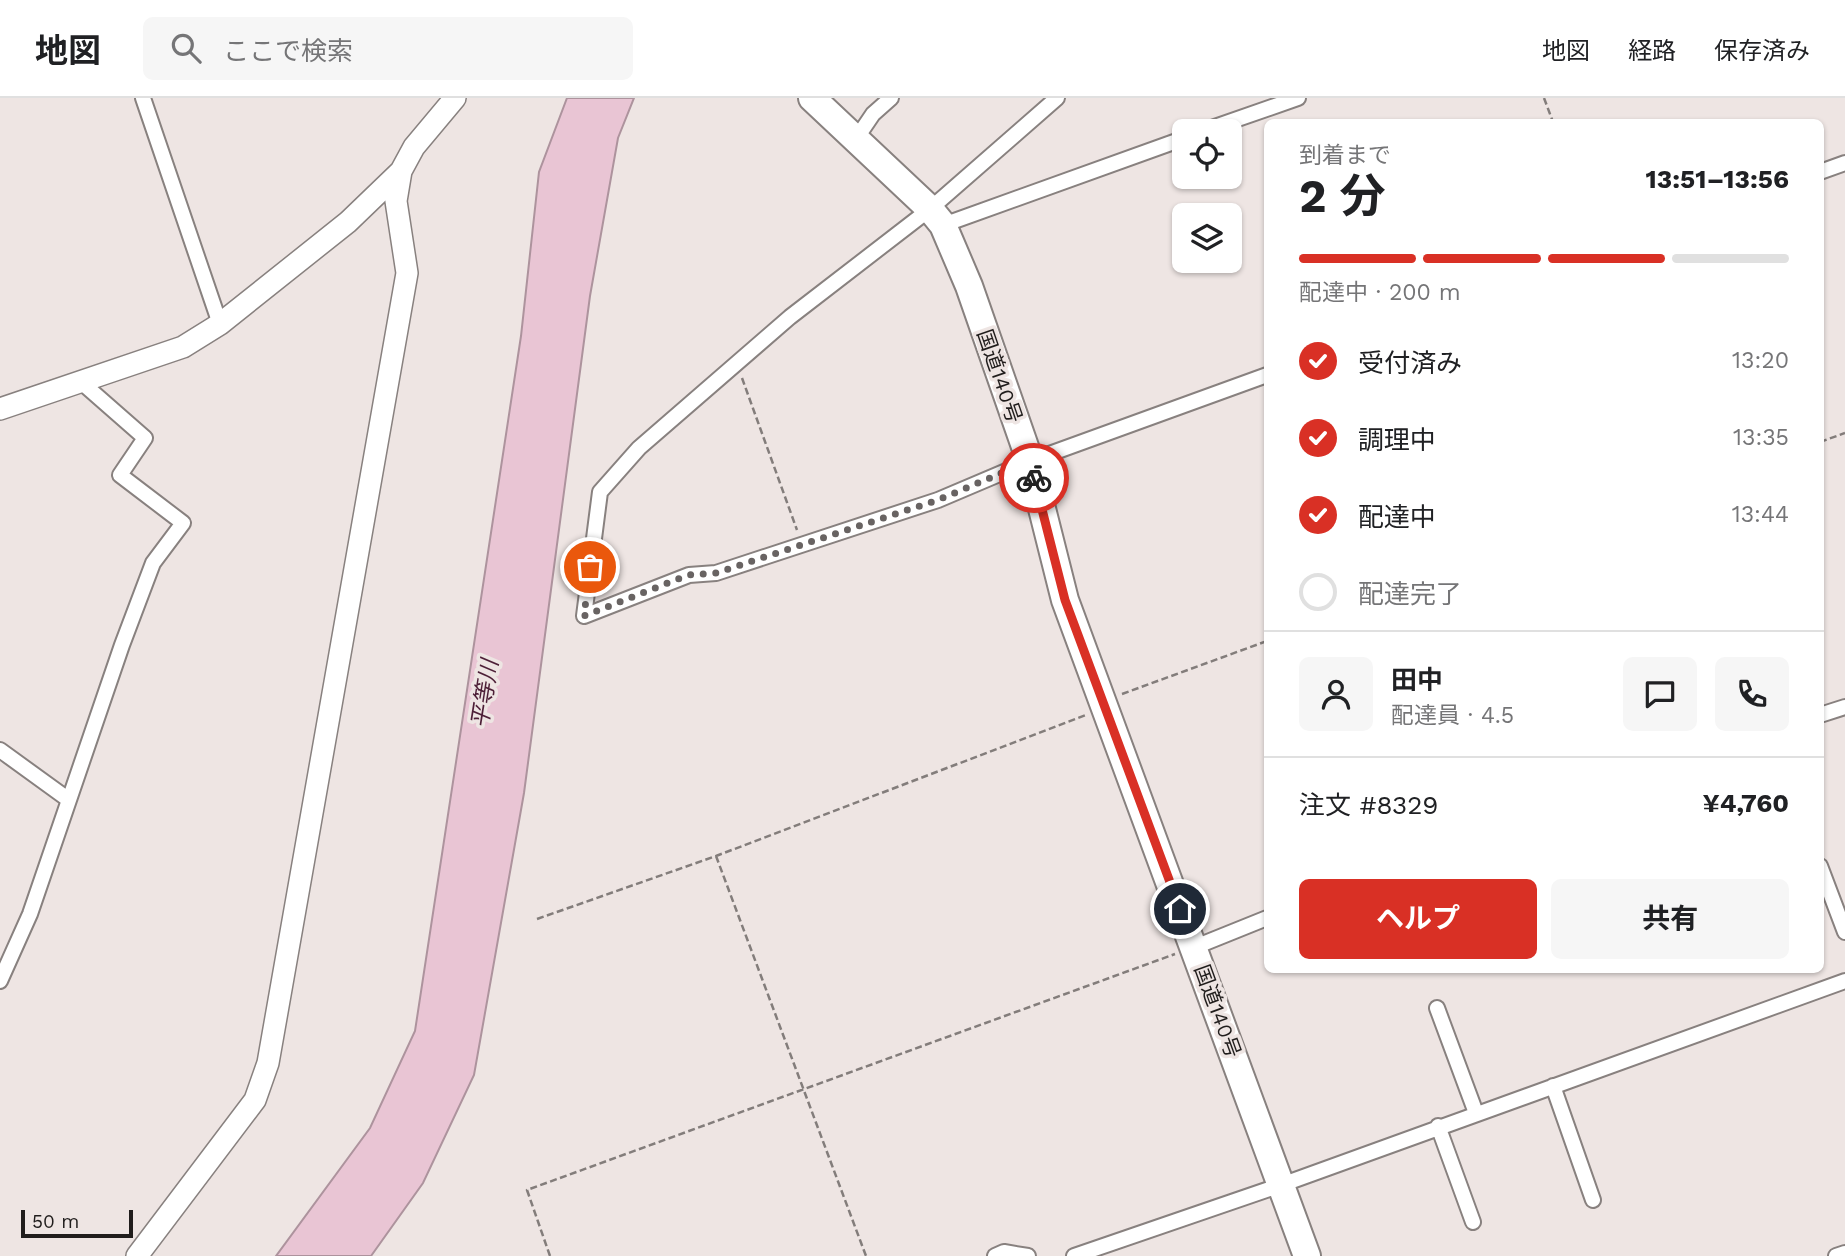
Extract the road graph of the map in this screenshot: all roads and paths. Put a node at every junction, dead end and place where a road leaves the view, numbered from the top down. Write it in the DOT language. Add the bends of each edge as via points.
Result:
graph roads {
  1 [pos="143,98"];
  2 [pos="454,98"];
  3 [pos="812,98"];
  4 [pos="891,98"];
  5 [pos="1058,98"];
  6 [pos="1298,98"];
  7 [pos="1544,98"];
  8 [pos="1238,119"];
  9 [pos="1552,119"];
  10 [pos="856,139"];
  11 [pos="1172,142"];
  12 [pos="1845,163"];
  13 [pos="401,171"];
  14 [pos="1824,171"];
  15 [pos="937,217"];
  16 [pos="220,324"];
  17 [pos="737,363"];
  18 [pos="1264,376"];
  19 [pos="80,381"];
  20 [pos="0,409"];
  21 [pos="1845,433"];
  22 [pos="1824,441"];
  23 [pos="1030,461"];
  24 [pos="802,543"];
  25 [pos="1264,642"];
  26 [pos="1845,707"];
  27 [pos="1104,708"];
  28 [pos="1824,714"];
  29 [pos="0,750"];
  30 [pos="69,800"];
  31 [pos="716,856"];
  32 [pos="1824,877"];
  33 [pos="537,919"];
  34 [pos="1264,919"];
  35 [pos="1845,932"];
  36 [pos="1195,947"];
  37 [pos="0,981"];
  38 [pos="1845,981"];
  39 [pos="1437,1008"];
  40 [pos="1553,1086"];
  41 [pos="804,1088"];
  42 [pos="1476,1112"];
  43 [pos="1438,1126"];
  44 [pos="1281,1185"];
  45 [pos="1594,1199"];
  46 [pos="1473,1222"];
  47 [pos="1845,1252"];
  48 [pos="137,1256"];
  49 [pos="550,1256"];
  50 [pos="866,1256"];
  51 [pos="995,1256"];
  52 [pos="1028,1256"];
  53 [pos="1074,1256"];
  54 [pos="1307,1256"];
  55 [pos="1836,1256"];
  1 -- 16 [label="street"];
  2 -- 13 [label="street" via="414,146"];
  3 -- 10 [label="highway, 国道140号"];
  4 -- 10 [label="street"];
  5 -- 15 [label="street"];
  6 -- 8 [label="street"];
  7 -- 9 [label="path"];
  10 -- 15 [label="highway, 国道140号"];
  11 -- 15 [label="street"];
  12 -- 14 [label="street"];
  13 -- 16 [label="street" via="348,222"];
  13 -- 48 [label="street" via="396,201 407,273 268,1063 255,1100"];
  15 -- 17 [label="street" via="790,317"];
  15 -- 23 [label="highway, 国道140号" via="969,286"];
  16 -- 19 [label="street" via="183,347"];
  17 -- 24 [label="path"];
  17 -- 24 [label="street" via="639,448 600,492 584,616 688,575 716,573"];
  18 -- 23 [label="street"];
  19 -- 20 [label="street"];
  19 -- 30 [label="street" via="145,438 120,475 183,523 153,563"];
  21 -- 22 [label="path"];
  23 -- 24 [label="street" via="938,500"];
  23 -- 27 [label="highway, 国道140号" via="1065,600"];
  25 -- 27 [label="path" via="1124,693"];
  26 -- 28 [label="street"];
  27 -- 31 [label="path"];
  27 -- 36 [label="highway, 国道140号"];
  29 -- 30 [label="street"];
  30 -- 37 [label="street" via="30,914"];
  31 -- 33 [label="path"];
  31 -- 41 [label="path"];
  32 -- 35 [label="street"];
  34 -- 36 [label="street"];
  36 -- 41 [label="path"];
  36 -- 44 [label="highway, 国道140号"];
  38 -- 40 [label="street"];
  39 -- 42 [label="street"];
  40 -- 42 [label="street"];
  40 -- 45 [label="street"];
  41 -- 49 [label="path" via="527,1190"];
  41 -- 50 [label="path"];
  42 -- 43 [label="street"];
  43 -- 44 [label="street"];
  43 -- 46 [label="street"];
  44 -- 53 [label="street"];
  44 -- 54 [label="highway, 国道140号"];
  47 -- 55 [label="street"];
  51 -- 52 [label="street" via="1004,1252"];
}
